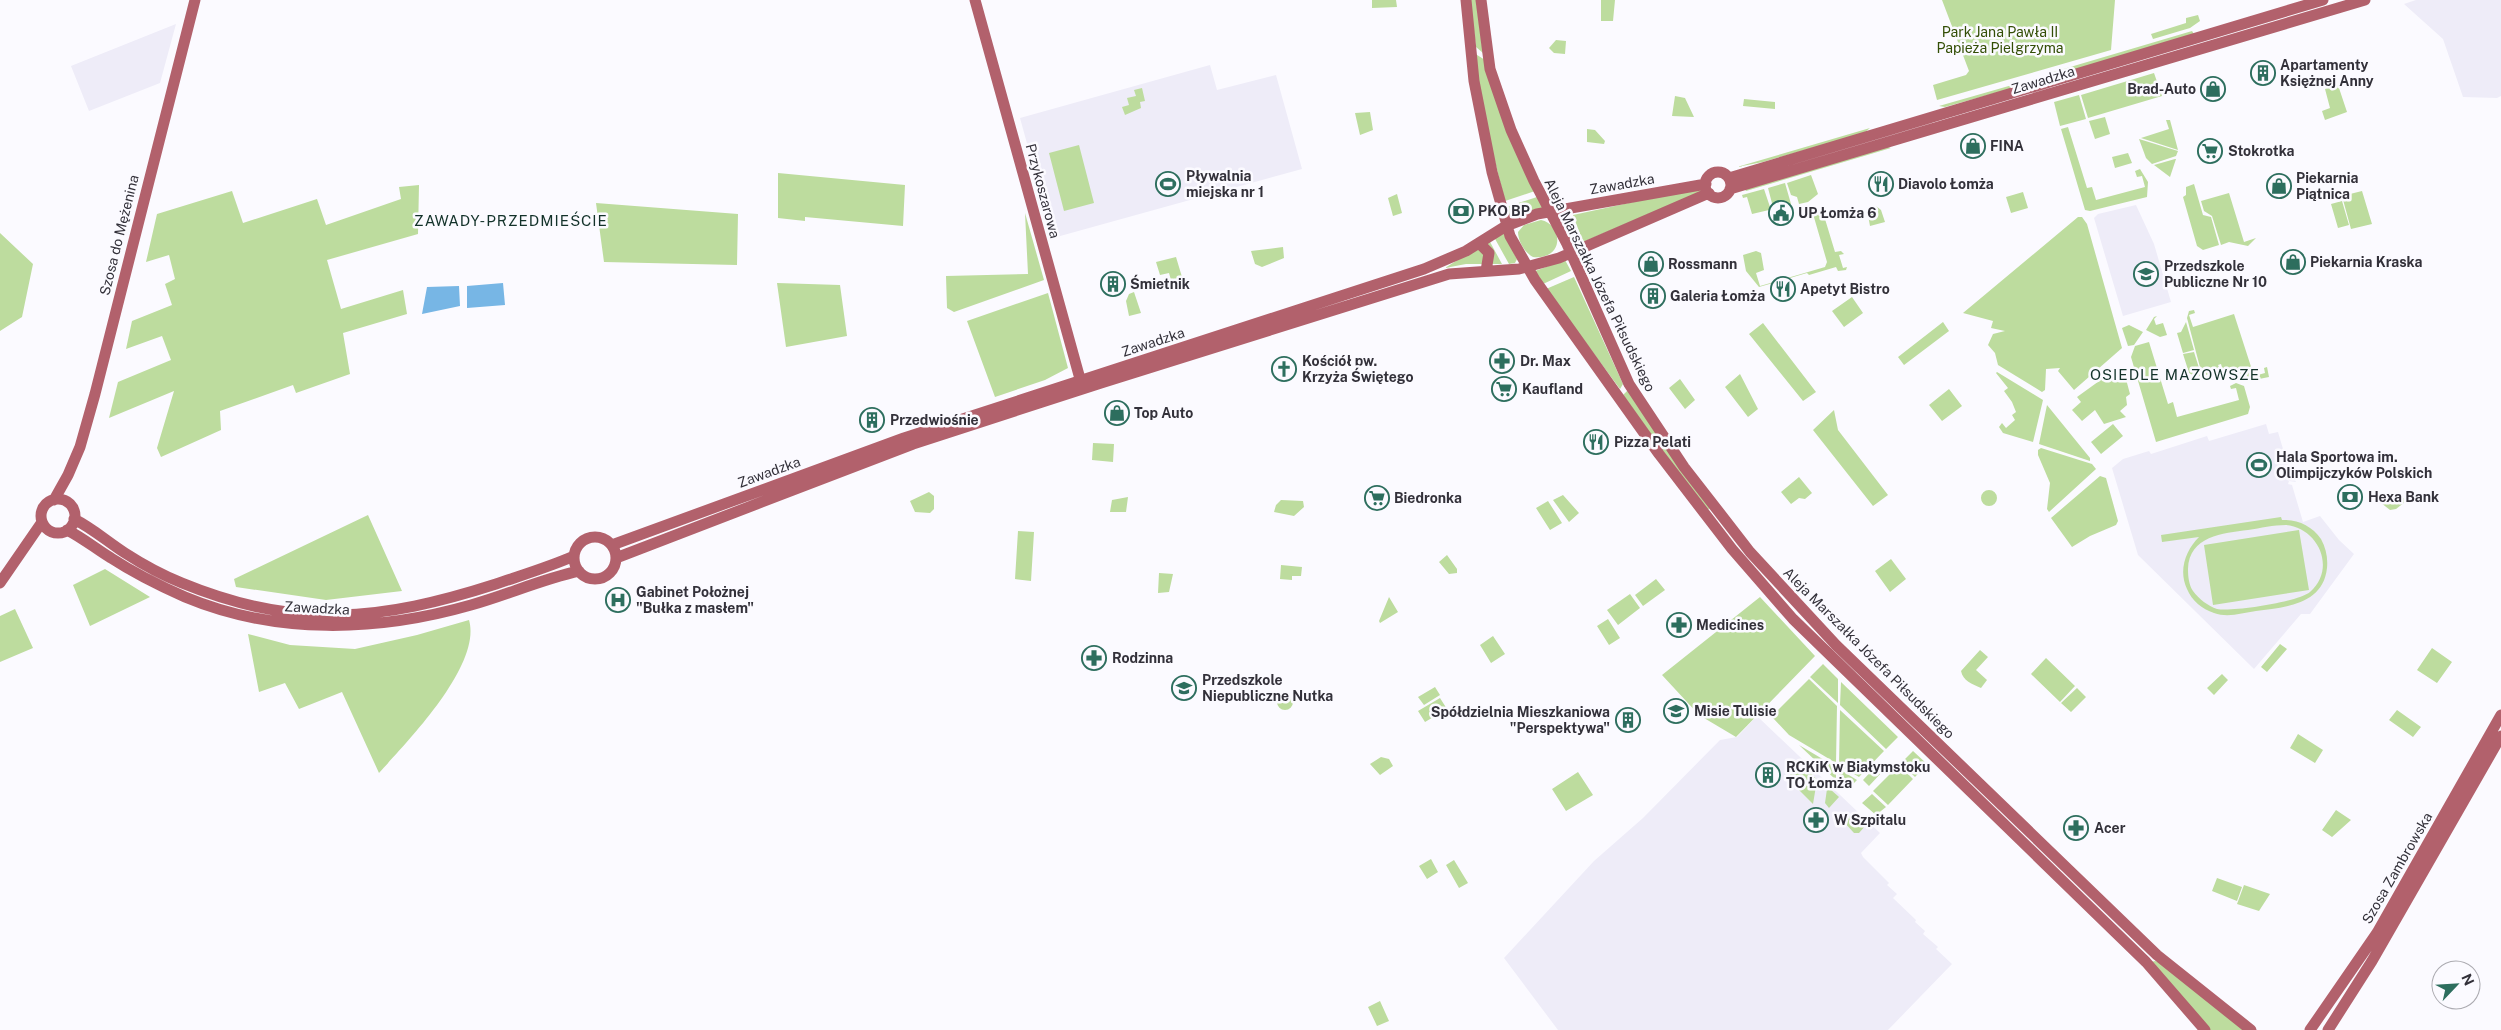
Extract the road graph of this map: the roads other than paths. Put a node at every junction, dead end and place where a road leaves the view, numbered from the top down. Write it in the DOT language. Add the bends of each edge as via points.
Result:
graph roads {
  1 [pos="195,0"];
  2 [pos="975,0"];
  3 [pos="1466,0"];
  4 [pos="1481,0"];
  5 [pos="2322,0"];
  6 [pos="2365,0"];
  7 [pos="1730,183"];
  8 [pos="1707,189"];
  9 [pos="1550,211"];
  10 [pos="1506,226"];
  11 [pos="1479,243"];
  12 [pos="1570,253"];
  13 [pos="1527,268"];
  14 [pos="1486,271"];
  15 [pos="1296,309"];
  16 [pos="1281,314"];
  17 [pos="1300,320"];
  18 [pos="1284,325"];
  19 [pos="1082,385"];
  20 [pos="68,475"];
  21 [pos="54,500"];
  22 [pos="67,502"];
  23 [pos="74,519"];
  24 [pos="42,522"];
  25 [pos="67,530"];
  26 [pos="50,531"];
  27 [pos="29,542"];
  28 [pos="612,545"];
  29 [pos="574,556"];
  30 [pos="616,558"];
  31 [pos="144,570"];
  32 [pos="579,571"];
  33 [pos="0,583"];
  34 [pos="2501,715"];
  35 [pos="2501,736"];
  36 [pos="2338,990"];
  37 [pos="2350,998"];
  38 [pos="2236,1025"];
  39 [pos="2205,1030"];
  40 [pos="2251,1030"];
  41 [pos="2310,1030"];
  42 [pos="2328,1030"];
  1 -- 20 [label="street, Szosa do Mężenina" via="95,394"];
  2 -- 19 [label="street, Przykoszarowa"];
  3 -- 10 [label="street, Aleja Marszałka Józefa Piłsudskiego" via="1474,81"];
  4 -- 9 [label="street, Aleja Marszałka Józefa Piłsudskiego" via="1488,57 1498,96 1530,173"];
  5 -- 7 [label="street, Zawadzka"];
  6 -- 7 [label="street, Zawadzka"];
  7 -- 8 [label="street" via="1722,197 1715,197"];
  7 -- 8 [label="street" via="1723,173 1716,172 1709,176"];
  8 -- 9 [label="street, Zawadzka"];
  8 -- 12 [label="street, Zawadzka"];
  9 -- 10 [label="street, Zawadzka"];
  9 -- 12 [label="street, Aleja Marszałka Józefa Piłsudskiego"];
  10 -- 11 [label="street, Zawadzka"];
  10 -- 13 [label="street, Aleja Marszałka Józefa Piłsudskiego"];
  11 -- 14 [label="street" via="1489,253"];
  11 -- 15 [label="street, Zawadzka" via="1424,269"];
  12 -- 13 [label="street, Zawadzka"];
  12 -- 38 [label="street, Aleja Marszałka Józefa Piłsudskiego" via="1640,404 1698,486 1771,576 1836,645 2158,955"];
  13 -- 14 [label="street, Zawadzka"];
  13 -- 39 [label="street, Aleja Marszałka Józefa Piłsudskiego" via="1681,484 1762,584 1827,654 2146,962"];
  14 -- 17 [label="street, Zawadzka" via="1449,274"];
  15 -- 16 [label="street, Zawadzka"];
  15 -- 17 [label="street"];
  16 -- 18 [label="street"];
  16 -- 19 [label="street, Zawadzka"];
  17 -- 18 [label="street, Zawadzka"];
  18 -- 19 [label="street, Zawadzka"];
  19 -- 28 [label="street, Zawadzka" via="904,438"];
  19 -- 30 [label="street, Zawadzka" via="913,444"];
  20 -- 21 [label="street, Szosa do Mężenina"];
  20 -- 22 [label="street, Szosa do Mężenina"];
  21 -- 22 [label="street"];
  21 -- 24 [label="street" via="43,508"];
  22 -- 23 [label="street"];
  23 -- 25 [label="street"];
  23 -- 31 [label="street, Zawadzka"];
  24 -- 26 [label="street"];
  24 -- 27 [label="street"];
  25 -- 26 [label="street" via="59,533"];
  25 -- 31 [label="street, Zawadzka"];
  26 -- 27 [label="street"];
  27 -- 33 [label="street"];
  28 -- 29 [label="street" via="603,538 588,538 578,545"];
  28 -- 30 [label="street"];
  29 -- 31 [label="street, Zawadzka" via="431,603 350,616 311,615 252,606"];
  29 -- 32 [label="street"];
  30 -- 32 [label="street" via="612,570 601,578 586,577"];
  31 -- 32 [label="street, Zawadzka" via="187,598 214,607 266,619 332,626 384,624 421,618"];
  34 -- 36 [label="street, Szosa Zambrowska" via="2382,924"];
  35 -- 37 [label="street, Szosa Zambrowska"];
  36 -- 37 [label="street"];
  36 -- 41 [label="street, Szosa Zambrowska"];
  37 -- 42 [label="street, Szosa Zambrowska"];
  38 -- 40 [label="street, Aleja Marszałka Józefa Piłsudskiego"];
}
